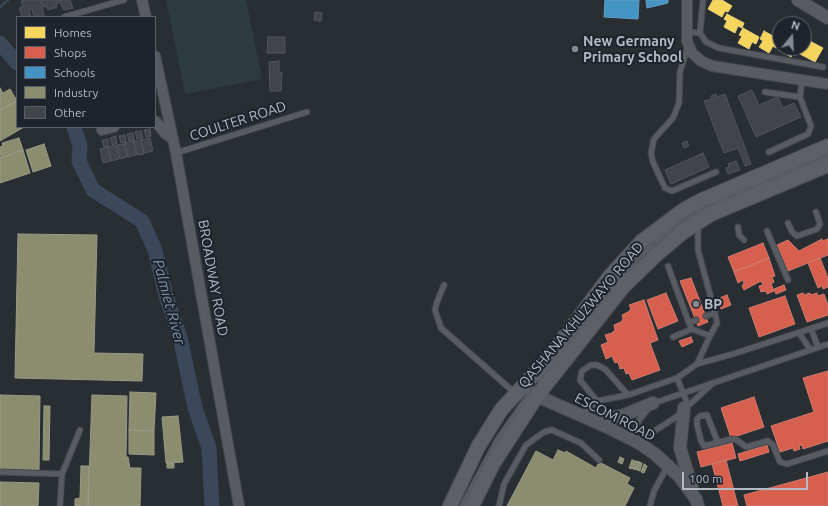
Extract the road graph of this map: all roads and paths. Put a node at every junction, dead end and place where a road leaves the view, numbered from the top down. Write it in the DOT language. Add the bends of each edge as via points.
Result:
graph roads {
  1 [pos="124,0"];
  2 [pos="142,0"];
  3 [pos="686,0"];
  4 [pos="703,0"];
  5 [pos="798,0"];
  6 [pos="68,16"];
  7 [pos="146,16"];
  8 [pos="828,18"];
  9 [pos="686,31"];
  10 [pos="700,33"];
  11 [pos="688,45"];
  12 [pos="156,61"];
  13 [pos="823,67"];
  14 [pos="802,79"];
  15 [pos="828,84"];
  16 [pos="765,92"];
  17 [pos="800,97"];
  18 [pos="307,112"];
  19 [pos="156,122"];
  20 [pos="110,128"];
  21 [pos="102,130"];
  22 [pos="172,138"];
  23 [pos="828,146"];
  24 [pos="769,152"];
  25 [pos="176,153"];
  26 [pos="828,156"];
  27 [pos="828,165"];
  28 [pos="716,172"];
  29 [pos="816,212"];
  30 [pos="698,222"];
  31 [pos="788,223"];
  32 [pos="738,227"];
  33 [pos="767,231"];
  34 [pos="744,240"];
  35 [pos="668,266"];
  36 [pos="788,280"];
  37 [pos="444,286"];
  38 [pos="715,313"];
  39 [pos="706,316"];
  40 [pos="696,320"];
  41 [pos="689,323"];
  42 [pos="828,323"];
  43 [pos="692,329"];
  44 [pos="811,329"];
  45 [pos="799,332"];
  46 [pos="710,336"];
  47 [pos="673,337"];
  48 [pos="828,344"];
  49 [pos="818,347"];
  50 [pos="810,349"];
  51 [pos="697,364"];
  52 [pos="677,378"];
  53 [pos="714,382"];
  54 [pos="527,391"];
  55 [pos="682,393"];
  56 [pos="628,395"];
  57 [pos="597,401"];
  58 [pos="653,403"];
  59 [pos="686,407"];
  60 [pos="582,415"];
  61 [pos="595,421"];
  62 [pos="80,430"];
  63 [pos="636,441"];
  64 [pos="718,443"];
  65 [pos="828,451"];
  66 [pos="599,460"];
  67 [pos="668,464"];
  68 [pos="0,472"];
  69 [pos="62,474"];
  70 [pos="697,502"];
  71 [pos="60,506"];
  72 [pos="239,506"];
  73 [pos="450,506"];
  74 [pos="462,506"];
  75 [pos="472,506"];
  76 [pos="499,506"];
  77 [pos="650,506"];
  1 -- 6 [label="lane"];
  2 -- 7 [label="street"];
  3 -- 9 [label="street"];
  4 -- 10 [label="lane"];
  5 -- 8 [label="street"];
  9 -- 10 [label="lane"];
  9 -- 11 [label="street"];
  10 -- 13 [label="lane" via="706,42 719,48"];
  11 -- 14 [label="street" via="696,58 712,66"];
  11 -- 28 [label="lane" via="680,72 680,103 673,118 654,139 651,153 666,188 672,191"];
  12 -- 22 [label="street, BROADWAY ROAD"];
  14 -- 15 [label="street"];
  14 -- 17 [label="lane"];
  16 -- 17 [label="lane"];
  17 -- 24 [label="lane" via="811,126 808,134"];
  18 -- 25 [label="lane, COULTER ROAD"];
  19 -- 22 [label="street"];
  20 -- 21 [label="street"];
  22 -- 25 [label="street, BROADWAY ROAD"];
  23 -- 54 [label="main road, QASHANA KHUZWAYO ROAD" via="685,209 658,229 625,258 547,360"];
  25 -- 72 [label="street, BROADWAY ROAD"];
  26 -- 54 [label="lane" via="716,204 691,217 661,238 639,257 609,290"];
  27 -- 30 [label="main road, QASHANA KHUZWAYO ROAD" via="719,210"];
  29 -- 31 [label="lane" via="820,224 817,229 798,236 792,232"];
  30 -- 38 [label="lane" via="698,250"];
  30 -- 54 [label="main road, QASHANA KHUZWAYO ROAD" via="667,245 623,287"];
  32 -- 34 [label="lane" via="739,235"];
  33 -- 36 [label="lane"];
  35 -- 41 [label="lane"];
  37 -- 54 [label="lane" via="435,310 441,328"];
  38 -- 39 [label="lane"];
  38 -- 46 [label="lane" via="717,323"];
  40 -- 41 [label="lane"];
  41 -- 43 [label="lane"];
  42 -- 44 [label="lane"];
  43 -- 46 [label="lane"];
  43 -- 47 [label="lane"];
  44 -- 45 [label="lane"];
  44 -- 49 [label="lane"];
  45 -- 50 [label="lane"];
  45 -- 51 [label="lane"];
  46 -- 51 [label="lane"];
  48 -- 49 [label="lane"];
  49 -- 50 [label="lane"];
  50 -- 53 [label="lane"];
  51 -- 52 [label="lane"];
  52 -- 55 [label="lane"];
  52 -- 56 [label="lane"];
  53 -- 55 [label="lane"];
  53 -- 59 [label="lane"];
  54 -- 60 [label="street, ESCOM ROAD"];
  54 -- 73 [label="main road, QASHANA KHUZWAYO ROAD" via="501,410 478,447"];
  54 -- 74 [label="lane"];
  54 -- 75 [label="main road, QASHANA KHUZWAYO ROAD"];
  55 -- 58 [label="lane"];
  55 -- 59 [label="lane"];
  56 -- 57 [label="lane"];
  56 -- 57 [label="lane" via="605,368 591,365 582,371 580,380"];
  57 -- 60 [label="lane"];
  58 -- 61 [label="street" via="624,415"];
  58 -- 63 [label="lane" via="638,420"];
  59 -- 63 [label="lane" via="668,423"];
  59 -- 70 [label="street" via="680,448"];
  60 -- 61 [label="street, ESCOM ROAD"];
  61 -- 63 [label="street, ESCOM ROAD"];
  62 -- 69 [label="lane"];
  63 -- 67 [label="street, ESCOM ROAD"];
  64 -- 64 [label="lane" via="707,415 700,416 697,425 703,444 707,447"];
  64 -- 65 [label="lane" via="735,439 746,447 768,441 773,445 780,462 784,464"];
  66 -- 76 [label="lane" via="581,444 552,430 544,432 526,446 504,484"];
  67 -- 70 [label="street, ESCOM ROAD"];
  67 -- 77 [label="lane" via="657,484"];
  68 -- 69 [label="lane"];
  69 -- 71 [label="lane"];
}
